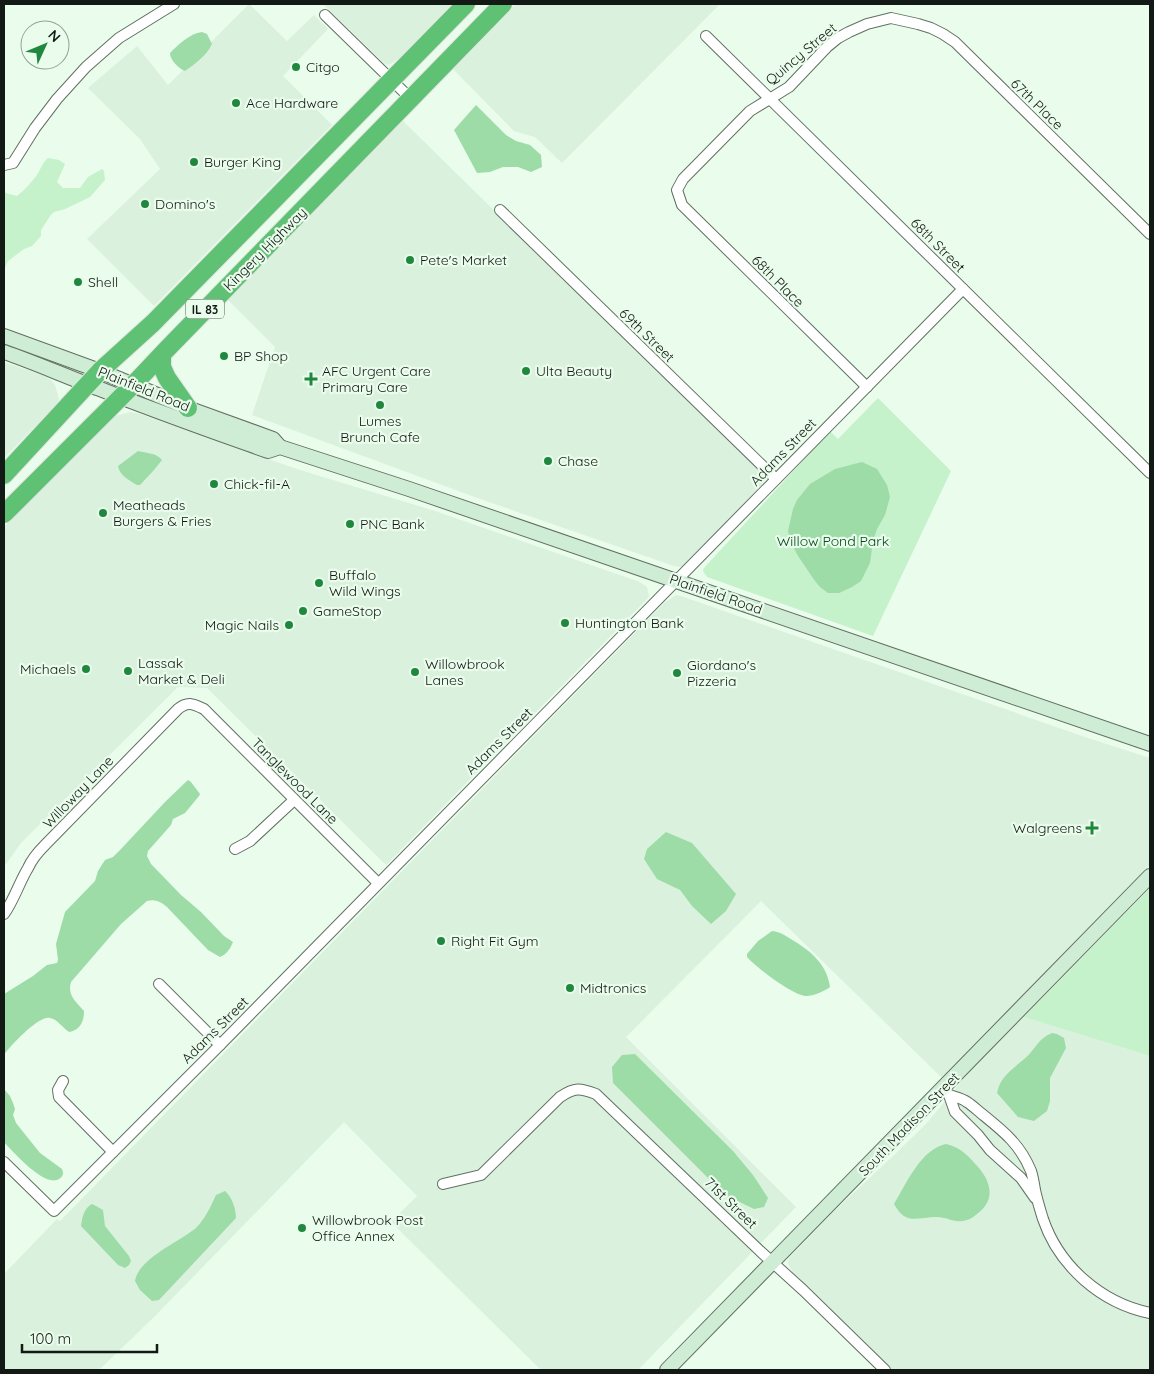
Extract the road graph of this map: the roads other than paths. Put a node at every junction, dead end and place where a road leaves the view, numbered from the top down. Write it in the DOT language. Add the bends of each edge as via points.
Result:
graph roads {
  1 [pos="174,4"];
  2 [pos="466,4"];
  3 [pos="503,4"];
  4 [pos="325,15"];
  5 [pos="890,18"];
  6 [pos="706,36"];
  7 [pos="390,80"];
  8 [pos="410,98"];
  9 [pos="769,99"];
  10 [pos="8,164"];
  11 [pos="677,190"];
  12 [pos="500,210"];
  13 [pos="1150,234"];
  14 [pos="963,289"];
  15 [pos="4,336"];
  16 [pos="4,352"];
  17 [pos="162,355"];
  18 [pos="100,371"];
  19 [pos="87,384"];
  20 [pos="866,386"];
  21 [pos="127,391"];
  22 [pos="188,408"];
  23 [pos="280,447"];
  24 [pos="1150,473"];
  25 [pos="4,475"];
  26 [pos="776,479"];
  27 [pos="4,514"];
  28 [pos="675,580"];
  29 [pos="190,703"];
  30 [pos="1150,744"];
  31 [pos="294,800"];
  32 [pos="235,849"];
  33 [pos="1150,876"];
  34 [pos="378,883"];
  35 [pos="4,914"];
  36 [pos="158,984"];
  37 [pos="220,1045"];
  38 [pos="63,1081"];
  39 [pos="114,1152"];
  40 [pos="4,1162"];
  41 [pos="443,1184"];
  42 [pos="1037,1201"];
  43 [pos="772,1262"];
  44 [pos="1150,1313"];
  45 [pos="667,1370"];
  46 [pos="885,1370"];
  1 -- 10 [label="street" via="119,38 86,67 57,99"];
  2 -- 7 [label="highway, Kingery Highway / IL 83"];
  3 -- 8 [label="highway, Kingery Highway / IL 83"];
  4 -- 7 [label="street"];
  5 -- 9 [label="street, Quincy Street" via="859,27 838,38 789,86"];
  5 -- 13 [label="street, 67th Place" via="931,28 955,42"];
  6 -- 9 [label="street, 68th Street"];
  7 -- 8 [label="street"];
  7 -- 18 [label="highway, Kingery Highway / IL 83" via="153,323"];
  8 -- 17 [label="highway, Kingery Highway / IL 83"];
  9 -- 11 [label="street, Quincy Street" via="750,111 683,179"];
  9 -- 14 [label="street, 68th Street"];
  11 -- 20 [label="street, 68th Place" via="682,205"];
  12 -- 26 [label="street, 69th Street"];
  14 -- 20 [label="street, Adams Street"];
  14 -- 24 [label="street, 68th Street"];
  15 -- 18 [label="main road, Plainfield Road"];
  16 -- 19 [label="main road, Plainfield Road"];
  17 -- 21 [label="highway, Kingery Highway / IL 83"];
  17 -- 22 [label="highway" via="162,367 167,378"];
  18 -- 19 [label="highway, Kingery Highway / IL 83"];
  18 -- 21 [label="main road, Plainfield Road"];
  19 -- 21 [label="main road, Plainfield Road"];
  19 -- 25 [label="highway, Kingery Highway / IL 83"];
  20 -- 26 [label="street, Adams Street"];
  21 -- 22 [label="main road, Plainfield Road"];
  21 -- 23 [label="main road, Plainfield Road" via="268,450"];
  21 -- 27 [label="highway, Kingery Highway / IL 83"];
  22 -- 23 [label="main road, Plainfield Road" via="273,438"];
  23 -- 28 [label="main road, Plainfield Road"];
  26 -- 28 [label="street, Adams Street"];
  28 -- 30 [label="main road, Plainfield Road"];
  28 -- 34 [label="street, Adams Street"];
  29 -- 31 [label="street, Tanglewood Lane" via="204,709"];
  29 -- 35 [label="street, Willoway Lane" via="178,709 44,845 27,868"];
  31 -- 32 [label="street" via="250,841"];
  31 -- 34 [label="street, Tanglewood Lane"];
  33 -- 43 [label="main road, South Madison Street"];
  34 -- 37 [label="street, Adams Street"];
  36 -- 37 [label="street"];
  37 -- 39 [label="street, Adams Street"];
  38 -- 39 [label="street" via="58,1090 59,1097"];
  39 -- 40 [label="street, Adams Street" via="54,1211"];
  41 -- 43 [label="street, 71st Street" via="481,1175 565,1094 581,1088 596,1094"];
  42 -- 42 [label="street" via="1031,1172 1009,1136 966,1101 949,1095 955,1112 1021,1178"];
  42 -- 44 [label="street" via="1057,1248 1078,1274 1104,1295"];
  43 -- 45 [label="main road, South Madison Street"];
  43 -- 46 [label="street, 71st Street"];
}
